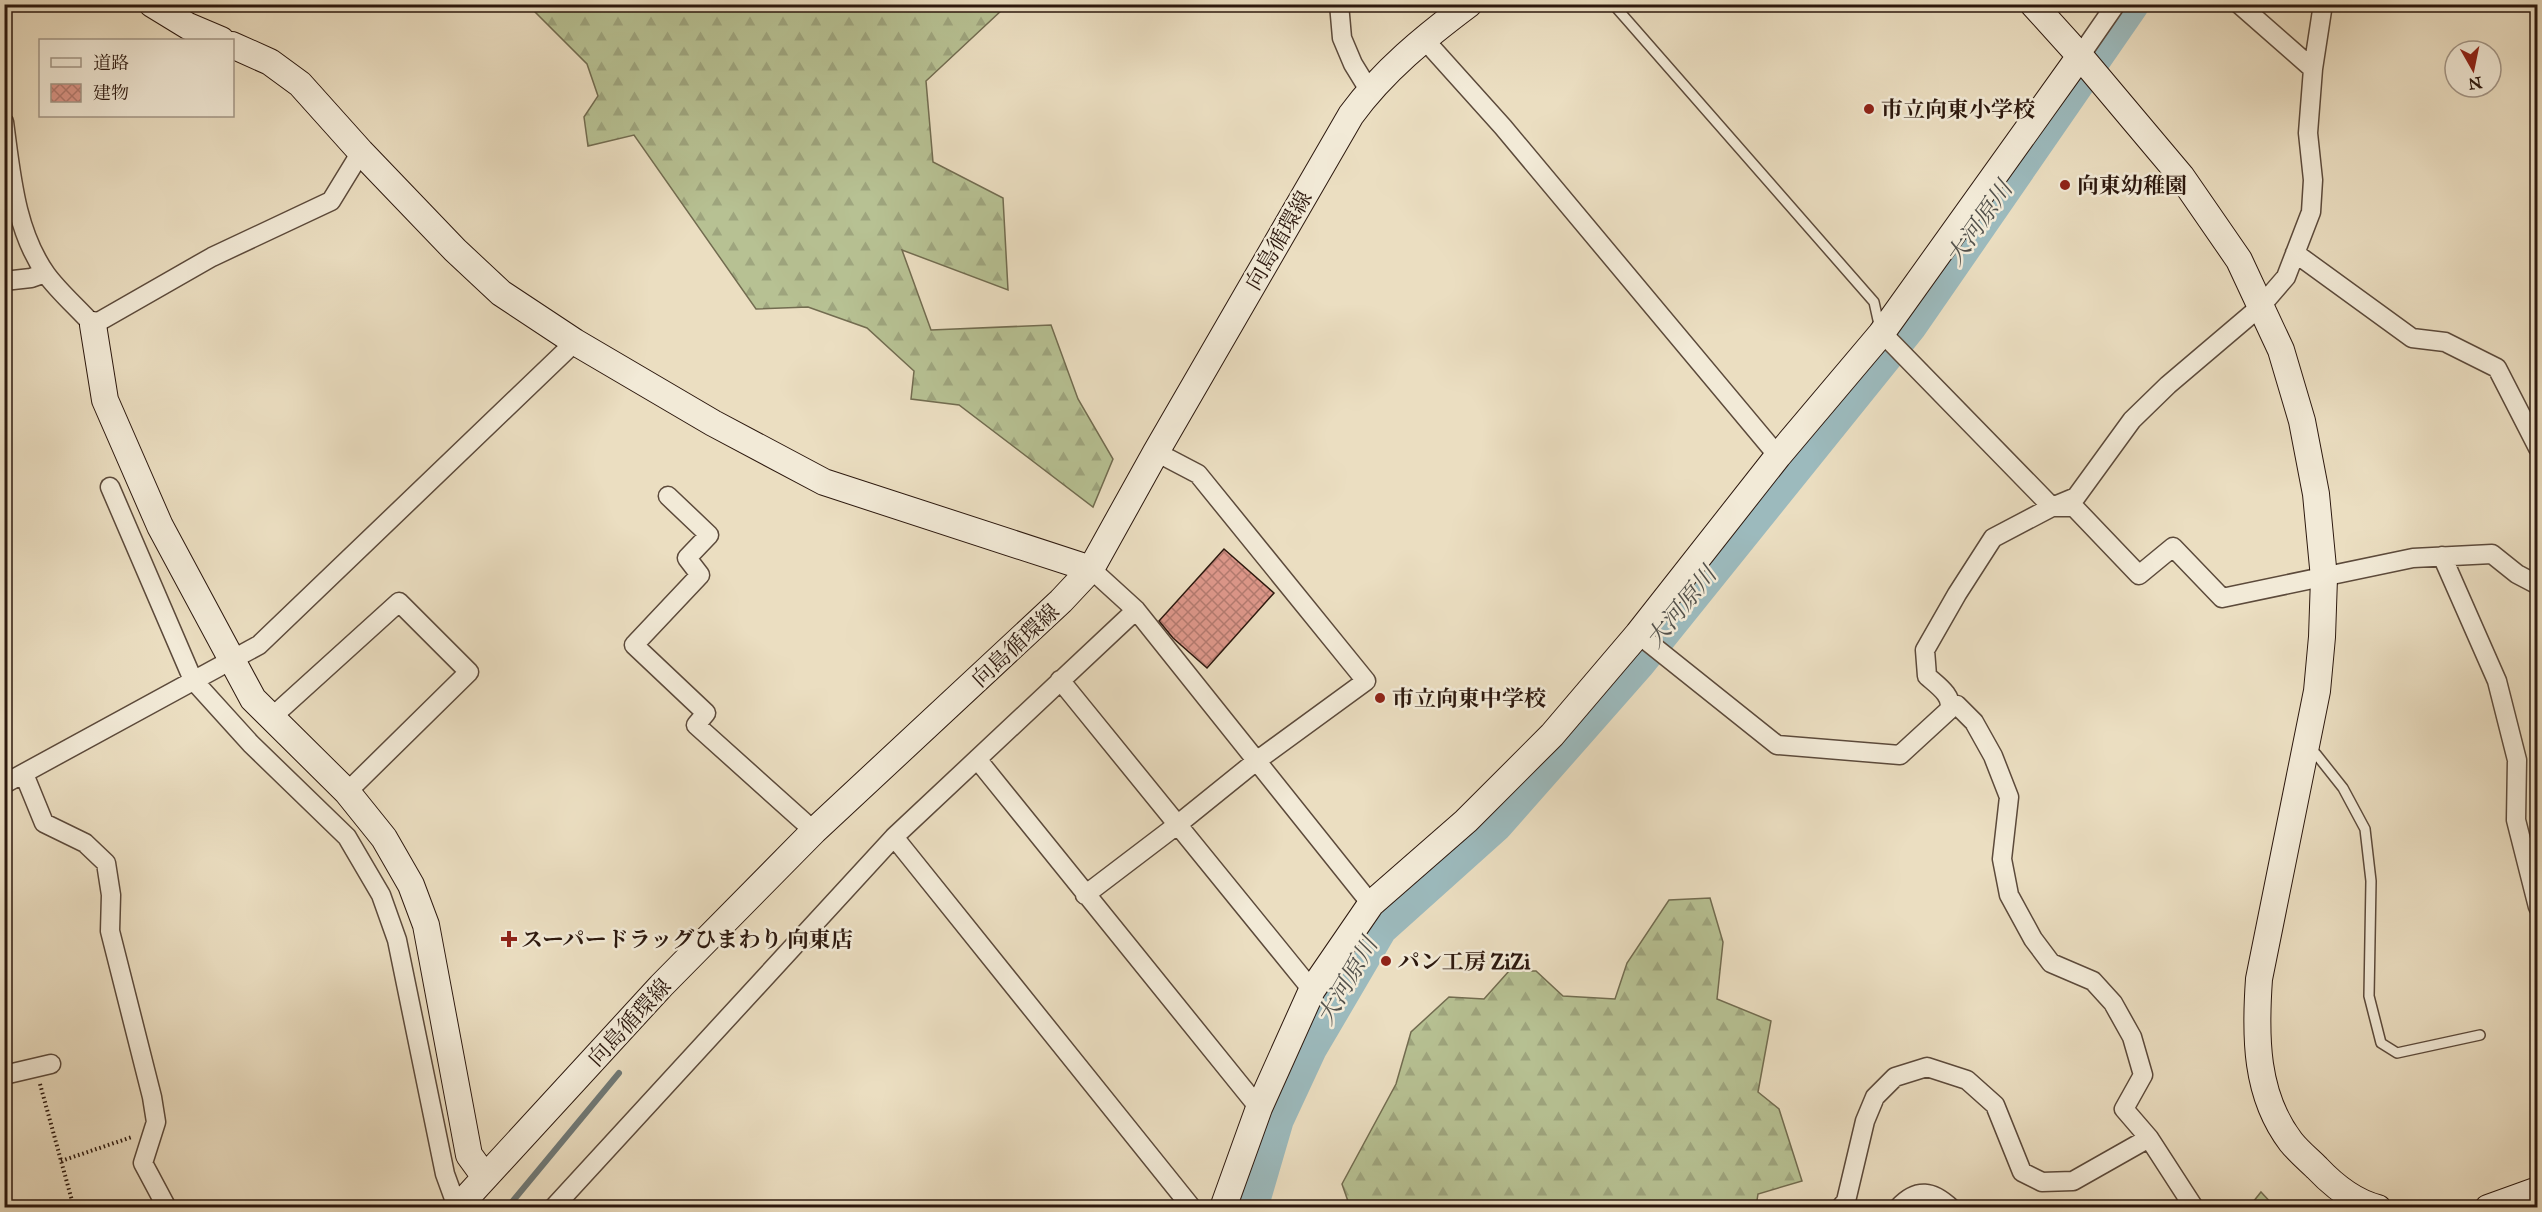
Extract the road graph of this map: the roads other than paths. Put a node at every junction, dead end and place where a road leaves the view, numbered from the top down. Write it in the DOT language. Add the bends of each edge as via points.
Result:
graph roads {
  1 [pos="152,4"];
  2 [pos="1339,4"];
  3 [pos="1469,4"];
  4 [pos="1613,4"];
  5 [pos="2033,4"];
  6 [pos="2116,4"];
  7 [pos="2239,4"];
  8 [pos="2323,4"];
  9 [pos="1424,38"];
  10 [pos="219,39"];
  11 [pos="234,46"];
  12 [pos="2080,56"];
  13 [pos="2313,69"];
  14 [pos="1369,90"];
  15 [pos="4,122"];
  16 [pos="361,152"];
  17 [pos="2295,253"];
  18 [pos="45,273"];
  19 [pos="4,281"];
  20 [pos="2261,306"];
  21 [pos="93,325"];
  22 [pos="1890,341"];
  23 [pos="575,342"];
  24 [pos="2538,448"];
  25 [pos="1156,452"];
  26 [pos="1778,456"];
  27 [pos="110,487"];
  28 [pos="668,496"];
  29 [pos="2052,507"];
  30 [pos="2442,556"];
  31 [pos="1091,569"];
  32 [pos="2324,578"];
  33 [pos="2538,585"];
  34 [pos="1136,610"];
  35 [pos="1638,634"];
  36 [pos="232,661"];
  37 [pos="193,680"];
  38 [pos="1060,680"];
  39 [pos="1951,704"];
  40 [pos="272,717"];
  41 [pos="2304,750"];
  42 [pos="977,759"];
  43 [pos="1255,762"];
  44 [pos="24,774"];
  45 [pos="4,784"];
  46 [pos="347,792"];
  47 [pos="1177,825"];
  48 [pos="814,831"];
  49 [pos="894,837"];
  50 [pos="1085,895"];
  51 [pos="1371,904"];
  52 [pos="2538,908"];
  53 [pos="1312,990"];
  54 [pos="2480,1035"];
  55 [pos="44,1066"];
  56 [pos="4,1075"];
  57 [pos="1259,1108"];
  58 [pos="2149,1138"];
  59 [pos="484,1177"];
  60 [pos="2538,1190"];
  61 [pos="2193,1206"];
  62 [pos="457,1207"];
  63 [pos="167,1208"];
  64 [pos="553,1208"];
  65 [pos="1192,1208"];
  66 [pos="1223,1208"];
  67 [pos="1840,1208"];
  68 [pos="1898,1208"];
  69 [pos="1951,1208"];
  70 [pos="2378,1208"];
  71 [pos="2488,1208"];
  1 -- 10 [label="street"];
  2 -- 14 [label="street" via="1342,38"];
  3 -- 9 [label="street, 向島循環線"];
  4 -- 22 [label="lane" via="1874,302"];
  5 -- 12 [label="street"];
  6 -- 12 [label="street"];
  7 -- 13 [label="street"];
  8 -- 13 [label="street"];
  9 -- 14 [label="street, 向島循環線"];
  9 -- 26 [label="street"];
  11 -- 16 [label="street" via="270,62 300,84"];
  12 -- 20 [label="street" via="2181,176 2239,260"];
  12 -- 22 [label="street"];
  13 -- 17 [label="street" via="2308,132 2313,180 2311,212"];
  14 -- 25 [label="street, 向島循環線" via="1326,156"];
  15 -- 18 [label="street" via="14,197"];
  16 -- 21 [label="street" via="331,201 212,257"];
  16 -- 23 [label="street" via="501,293"];
  17 -- 20 [label="street" via="2286,278"];
  17 -- 24 [label="street" via="2412,338 2445,342 2497,368"];
  18 -- 19 [label="street"];
  18 -- 21 [label="street"];
  20 -- 29 [label="street" via="2132,420 2076,497"];
  20 -- 32 [label="street" via="2281,350 2302,421 2316,494"];
  21 -- 36 [label="street" via="105,400 160,526"];
  22 -- 26 [label="street"];
  22 -- 29 [label="street"];
  23 -- 31 [label="street" via="824,482"];
  23 -- 36 [label="street" via="259,645"];
  25 -- 31 [label="street, 向島循環線"];
  25 -- 43 [label="street" via="1198,474 1366,681"];
  26 -- 35 [label="street"];
  27 -- 37 [label="street"];
  28 -- 48 [label="street" via="709,535 687,558 700,575 634,645 706,713 696,725"];
  29 -- 32 [label="street" via="2074,507 2139,575 2173,547 2222,598"];
  29 -- 39 [label="street" via="1994,538 1925,650 1927,676 1949,697"];
  30 -- 32 [label="street" via="2348,570"];
  30 -- 33 [label="street" via="2492,554"];
  30 -- 52 [label="street" via="2497,681 2517,760 2516,820"];
  31 -- 34 [label="street"];
  31 -- 48 [label="street, 向島循環線" via="1062,602"];
  32 -- 41 [label="street" via="2317,691"];
  34 -- 38 [label="street"];
  34 -- 43 [label="street"];
  35 -- 39 [label="street" via="1776,745 1900,755"];
  35 -- 51 [label="street" via="1552,735 1466,821"];
  36 -- 37 [label="street"];
  36 -- 40 [label="street" via="253,699"];
  37 -- 44 [label="street"];
  37 -- 62 [label="street" via="251,744 347,837 381,895 397,940 445,1174"];
  38 -- 42 [label="street"];
  38 -- 47 [label="street"];
  39 -- 58 [label="street" via="1974,722 2009,797 2002,859 2009,895 2051,963 2093,981 2113,1004 2132,1038 2143,1075 2124,1109"];
  40 -- 46 [label="street"];
  40 -- 46 [label="street" via="399,602 469,672"];
  41 -- 54 [label="lane" via="2316,754 2343,788 2365,829 2371,881 2369,996 2381,1043 2397,1053"];
  41 -- 70 [label="street" via="2259,979 2259,1067 2272,1112 2292,1143 2333,1184"];
  42 -- 49 [label="street"];
  42 -- 50 [label="street"];
  43 -- 47 [label="street"];
  43 -- 51 [label="street"];
  44 -- 45 [label="street"];
  44 -- 63 [label="street" via="44,823 85,843 106,863 111,895 110,931 156,1122 143,1163"];
  46 -- 59 [label="street" via="384,838 411,885 426,925 469,1155"];
  47 -- 50 [label="street"];
  47 -- 53 [label="street"];
  48 -- 59 [label="street, 向島循環線" via="661,986"];
  49 -- 64 [label="street"];
  49 -- 65 [label="street"];
  50 -- 57 [label="street"];
  51 -- 53 [label="street"];
  53 -- 57 [label="street"];
  55 -- 56 [label="street"];
  57 -- 66 [label="street"];
  58 -- 61 [label="street"];
  58 -- 67 [label="street" via="2073,1181 2042,1182 2022,1172 1995,1105 1966,1080 1927,1066 1895,1077 1875,1097 1864,1121 1846,1201"];
  59 -- 62 [label="street, 向島循環線"];
  60 -- 71 [label="street"];
  68 -- 69 [label="street" via="1924,1193 1937,1195"];
}
